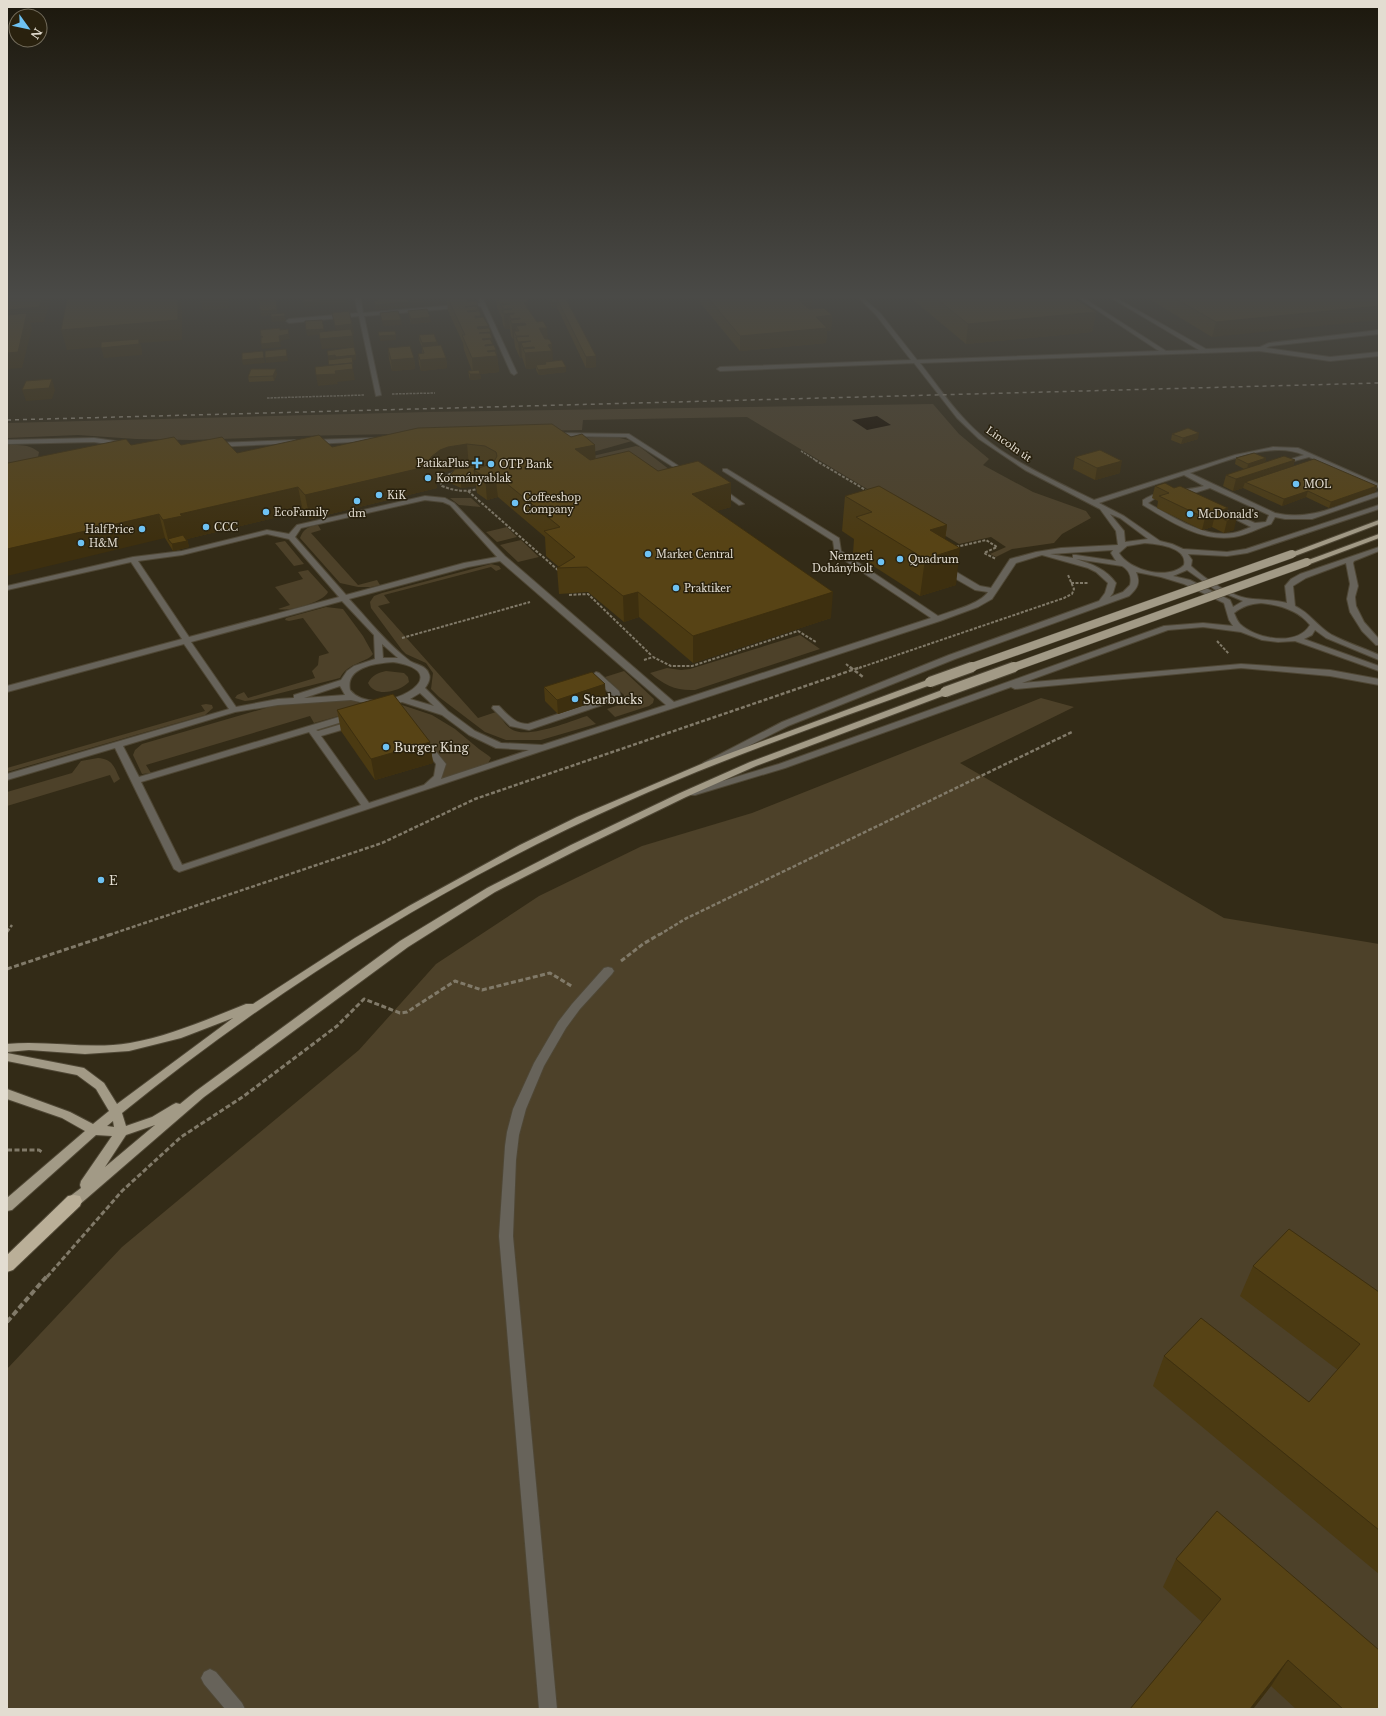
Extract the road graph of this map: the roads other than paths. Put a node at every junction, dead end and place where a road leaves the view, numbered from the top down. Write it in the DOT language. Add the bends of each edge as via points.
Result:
graph roads {
  1 [pos="374,379"];
  2 [pos="929,379"];
  3 [pos="378,395"];
  4 [pos="547,435"];
  5 [pos="381,440"];
  6 [pos="7,442"];
  7 [pos="208,445"];
  8 [pos="130,446"];
  9 [pos="1310,455"];
  10 [pos="1231,458"];
  11 [pos="1238,462"];
  12 [pos="1273,467"];
  13 [pos="725,470"];
  14 [pos="1185,473"];
  15 [pos="696,477"];
  16 [pos="716,486"];
  17 [pos="1210,486"];
  18 [pos="1379,486"];
  19 [pos="1188,492"];
  20 [pos="1379,494"];
  21 [pos="1199,500"];
  22 [pos="1092,503"];
  23 [pos="741,504"];
  24 [pos="1379,507"];
  25 [pos="1102,508"];
  26 [pos="1221,510"];
  27 [pos="1273,514"];
  28 [pos="1379,522"];
  29 [pos="1260,526"];
  30 [pos="1379,536"];
  31 [pos="291,537"];
  32 [pos="1158,543"];
  33 [pos="1120,546"];
  34 [pos="1379,549"];
  35 [pos="1181,551"];
  36 [pos="1040,554"];
  37 [pos="502,558"];
  38 [pos="133,559"];
  39 [pos="1350,559"];
  40 [pos="940,566"];
  41 [pos="1127,566"];
  42 [pos="1187,566"];
  43 [pos="1160,574"];
  44 [pos="7,588"];
  45 [pos="992,591"];
  46 [pos="344,598"];
  47 [pos="1253,601"];
  48 [pos="1102,602"];
  49 [pos="1291,607"];
  50 [pos="1231,612"];
  51 [pos="937,619"];
  52 [pos="1314,625"];
  53 [pos="1244,630"];
  54 [pos="378,634"];
  55 [pos="1296,640"];
  56 [pos="188,641"];
  57 [pos="1379,643"];
  58 [pos="1379,658"];
  59 [pos="379,661"];
  60 [pos="406,661"];
  61 [pos="1379,670"];
  62 [pos="596,675"];
  63 [pos="343,682"];
  64 [pos="1379,682"];
  65 [pos="420,688"];
  66 [pos="1001,688"];
  67 [pos="7,690"];
  68 [pos="351,697"];
  69 [pos="402,699"];
  70 [pos="278,702"];
  71 [pos="374,703"];
  72 [pos="673,706"];
  73 [pos="496,708"];
  74 [pos="234,710"];
  75 [pos="445,713"];
  76 [pos="358,722"];
  77 [pos="313,731"];
  78 [pos="419,736"];
  79 [pos="118,745"];
  80 [pos="543,748"];
  81 [pos="699,767"];
  82 [pos="7,777"];
  83 [pos="136,780"];
  84 [pos="425,788"];
  85 [pos="683,795"];
  86 [pos="367,807"];
  87 [pos="608,971"];
  88 [pos="263,1002"];
  89 [pos="7,1048"];
  90 [pos="7,1057"];
  91 [pos="7,1094"];
  92 [pos="200,1094"];
  93 [pos="116,1112"];
  94 [pos="94,1130"];
  95 [pos="122,1132"];
  96 [pos="74,1201"];
  97 [pos="7,1206"];
  98 [pos="7,1265"];
  99 [pos="210,1678"];
  100 [pos="236,1709"];
  101 [pos="548,1709"];
  1 -- 3 [label="street"];
  2 -- 22 [label="street, Lincoln út" via="959,417 981,438 1027,469"];
  4 -- 15 [label="street" via="627,435"];
  5 -- 7 [label="street"];
  6 -- 8 [label="street" via="94,440"];
  9 -- 10 [label="street" via="1286,447"];
  9 -- 12 [label="street"];
  9 -- 18 [label="street"];
  10 -- 11 [label="street"];
  10 -- 14 [label="street"];
  13 -- 51 [label="street" via="836,540 838,552"];
  14 -- 17 [label="street"];
  14 -- 22 [label="street"];
  16 -- 23 [label="street"];
  17 -- 19 [label="street"];
  17 -- 27 [label="street"];
  19 -- 21 [label="street"];
  19 -- 29 [label="street" via="1162,494 1149,498 1145,504 1200,531 1218,535 1234,535"];
  20 -- 27 [label="street" via="1312,516 1285,517"];
  22 -- 25 [label="street, Lincoln út"];
  24 -- 35 [label="street" via="1247,551 1227,554"];
  25 -- 32 [label="street, Lincoln út" via="1122,517"];
  25 -- 33 [label="street, Lincoln út" via="1120,530"];
  26 -- 29 [label="street"];
  27 -- 29 [label="street" via="1269,523"];
  28 -- 81 [label="main road, bridge"];
  30 -- 85 [label="main road, bridge" via="944,692 753,764"];
  31 -- 37 [label="street" via="299,526 425,498 435,498 452,504"];
  31 -- 38 [label="street" via="267,532 182,553"];
  31 -- 46 [label="street"];
  32 -- 33 [label="street" via="1132,542"];
  32 -- 35 [label="street"];
  33 -- 36 [label="street"];
  33 -- 41 [label="street, Lincoln út" via="1115,553 1117,559"];
  34 -- 39 [label="street"];
  35 -- 42 [label="street" via="1189,561"];
  36 -- 41 [label="street" via="1083,557"];
  36 -- 45 [label="street" via="1013,561"];
  36 -- 48 [label="street" via="1094,567 1107,576 1112,583 1110,592"];
  37 -- 46 [label="street"];
  37 -- 72 [label="street"];
  38 -- 44 [label="street"];
  38 -- 56 [label="street"];
  39 -- 49 [label="street" via="1294,581 1289,586"];
  39 -- 57 [label="street" via="1349,570 1354,585 1351,598 1355,612 1363,627"];
  40 -- 45 [label="street" via="978,588"];
  41 -- 43 [label="street"];
  41 -- 48 [label="street" via="1135,576 1136,584 1126,594"];
  42 -- 43 [label="street" via="1176,572"];
  42 -- 47 [label="street" via="1214,586 1236,597"];
  43 -- 50 [label="street" via="1204,589 1227,602"];
  45 -- 51 [label="street" via="989,597 975,605"];
  46 -- 54 [label="street"];
  46 -- 56 [label="street"];
  47 -- 49 [label="street"];
  47 -- 50 [label="street" via="1235,607"];
  48 -- 81 [label="street" via="952,657 785,724"];
  49 -- 52 [label="street" via="1302,612"];
  50 -- 53 [label="street" via="1236,624"];
  51 -- 72 [label="street"];
  52 -- 55 [label="street" via="1312,632"];
  52 -- 58 [label="street" via="1330,636"];
  53 -- 55 [label="street" via="1269,639"];
  53 -- 66 [label="street" via="1203,625 1167,628"];
  54 -- 59 [label="street"];
  54 -- 60 [label="street"];
  55 -- 61 [label="street"];
  56 -- 67 [label="street"];
  56 -- 74 [label="street" via="220,693"];
  59 -- 60 [label="street"];
  59 -- 63 [label="street" via="356,668"];
  60 -- 65 [label="street" via="422,669 426,676"];
  62 -- 73 [label="street" via="616,693 617,697 529,727 511,724"];
  63 -- 68 [label="street" via="344,690"];
  63 -- 70 [label="street"];
  64 -- 66 [label="street" via="1330,673 1241,666"];
  65 -- 69 [label="street"];
  65 -- 75 [label="street"];
  66 -- 85 [label="street" via="782,766"];
  68 -- 70 [label="street"];
  68 -- 71 [label="street"];
  69 -- 71 [label="street"];
  69 -- 75 [label="street"];
  70 -- 74 [label="street"];
  71 -- 77 [label="street" via="364,711"];
  72 -- 80 [label="street"];
  74 -- 79 [label="street"];
  75 -- 80 [label="street" via="472,733 499,746"];
  76 -- 77 [label="street"];
  77 -- 83 [label="street"];
  77 -- 86 [label="street"];
  78 -- 84 [label="street" via="441,764 438,777"];
  79 -- 82 [label="street"];
  79 -- 83 [label="street"];
  80 -- 84 [label="street"];
  81 -- 88 [label="main road" via="581,819 461,880 376,928"];
  83 -- 86 [label="street" via="179,869"];
  84 -- 86 [label="street"];
  85 -- 92 [label="main road" via="498,887 417,936"];
  87 -- 101 [label="street" via="586,994 555,1035 529,1081 513,1133 508,1186 506,1236"];
  88 -- 89 [label="main road" via="177,1035 129,1047 85,1050 28,1046"];
  88 -- 93 [label="main road"];
  90 -- 93 [label="main road" via="80,1071 100,1086"];
  91 -- 94 [label="main road" via="66,1115"];
  92 -- 95 [label="main road" via="156,1120"];
  92 -- 96 [label="main road"];
  93 -- 94 [label="main road"];
  93 -- 95 [label="main road"];
  94 -- 95 [label="main road"];
  94 -- 97 [label="main road"];
  95 -- 96 [label="main road"];
  96 -- 98 [label="highway"];
  99 -- 100 [label="street"];
}
